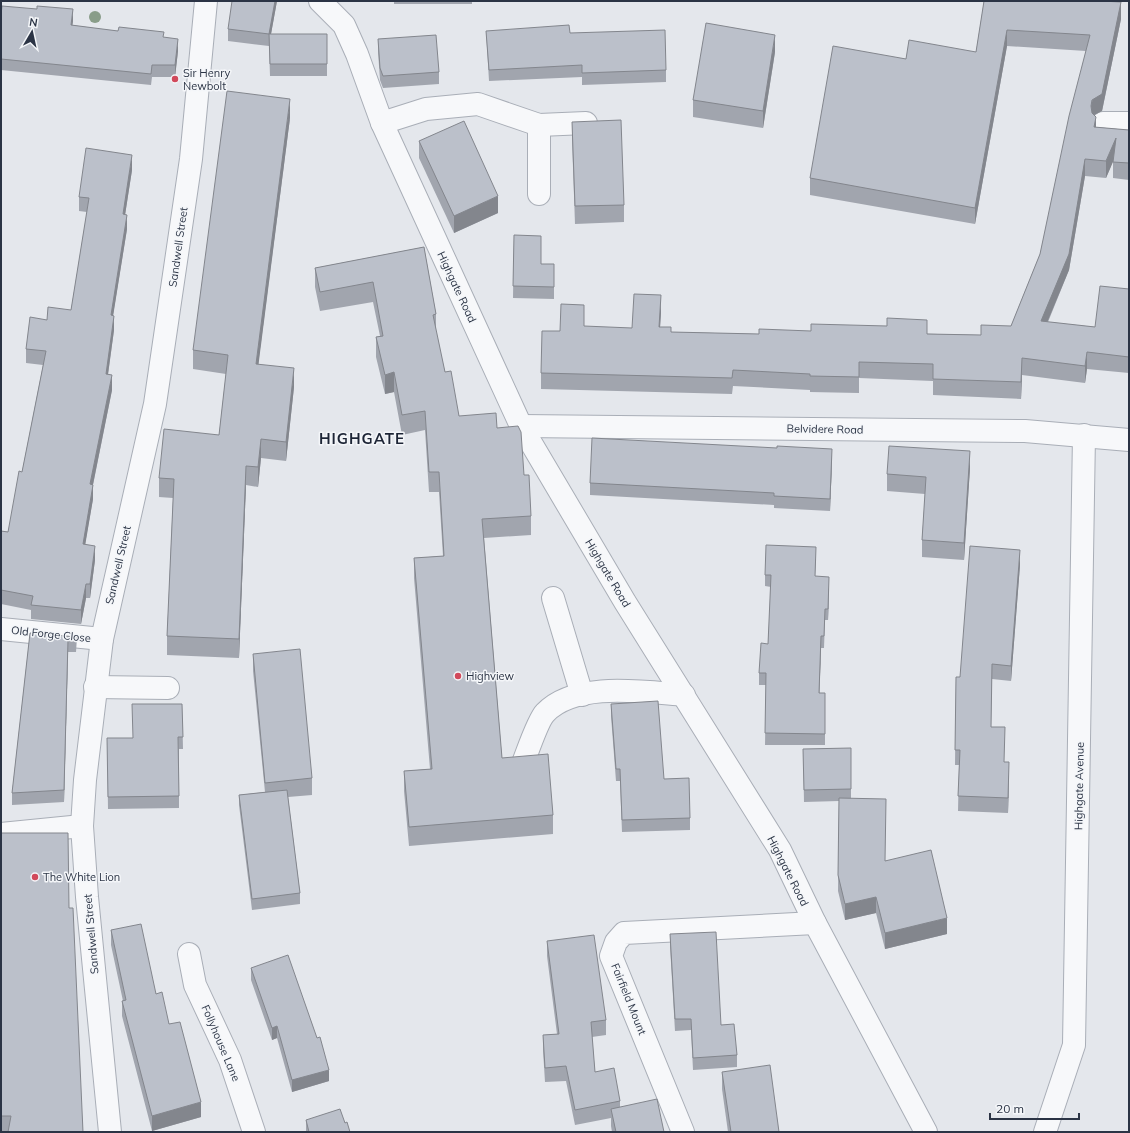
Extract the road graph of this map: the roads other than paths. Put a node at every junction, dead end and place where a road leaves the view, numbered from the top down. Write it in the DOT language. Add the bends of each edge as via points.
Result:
graph roads {
  1 [pos="206,1"];
  2 [pos="320,1"];
  3 [pos="382,123"];
  4 [pos="586,123"];
  5 [pos="1103,123"];
  6 [pos="1129,123"];
  7 [pos="539,125"];
  8 [pos="539,194"];
  9 [pos="521,426"];
  10 [pos="1084,435"];
  11 [pos="1129,440"];
  12 [pos="554,598"];
  13 [pos="1,629"];
  14 [pos="102,639"];
  15 [pos="95,687"];
  16 [pos="168,688"];
  17 [pos="582,695"];
  18 [pos="684,695"];
  19 [pos="523,763"];
  20 [pos="82,826"];
  21 [pos="1,834"];
  22 [pos="815,924"];
  23 [pos="190,954"];
  24 [pos="110,1132"];
  25 [pos="254,1132"];
  26 [pos="683,1132"];
  27 [pos="926,1132"];
  28 [pos="1045,1132"];
  1 -- 14 [label="street, Sandwell Street" via="191,159 155,404"];
  2 -- 3 [label="street, Highgate Road" via="344,25"];
  3 -- 7 [label="street" via="426,109 478,104"];
  3 -- 9 [label="street, Highgate Road"];
  4 -- 7 [label="street"];
  5 -- 6 [label="street"];
  7 -- 8 [label="street"];
  9 -- 10 [label="street, Belvidere Road" via="1025,431"];
  9 -- 18 [label="street, Highgate Road" via="625,602"];
  10 -- 11 [label="street, Belvidere Road"];
  10 -- 28 [label="street, Highgate Avenue" via="1074,1045"];
  12 -- 17 [label="street"];
  13 -- 14 [label="street, Old Forge Close"];
  14 -- 15 [label="street, Sandwell Street"];
  15 -- 16 [label="street"];
  15 -- 20 [label="street, Sandwell Street"];
  17 -- 18 [label="street" via="619,689"];
  17 -- 19 [label="street" via="568,697 544,713"];
  18 -- 22 [label="street, Highgate Road" via="780,850"];
  20 -- 21 [label="street"];
  20 -- 24 [label="street, Sandwell Street"];
  22 -- 26 [label="street, Fairfield Mount" via="624,933 616,942 611,956"];
  22 -- 27 [label="street, Highgate Road"];
  23 -- 25 [label="street, Follyhouse Lane" via="195,985 230,1060"];
}
